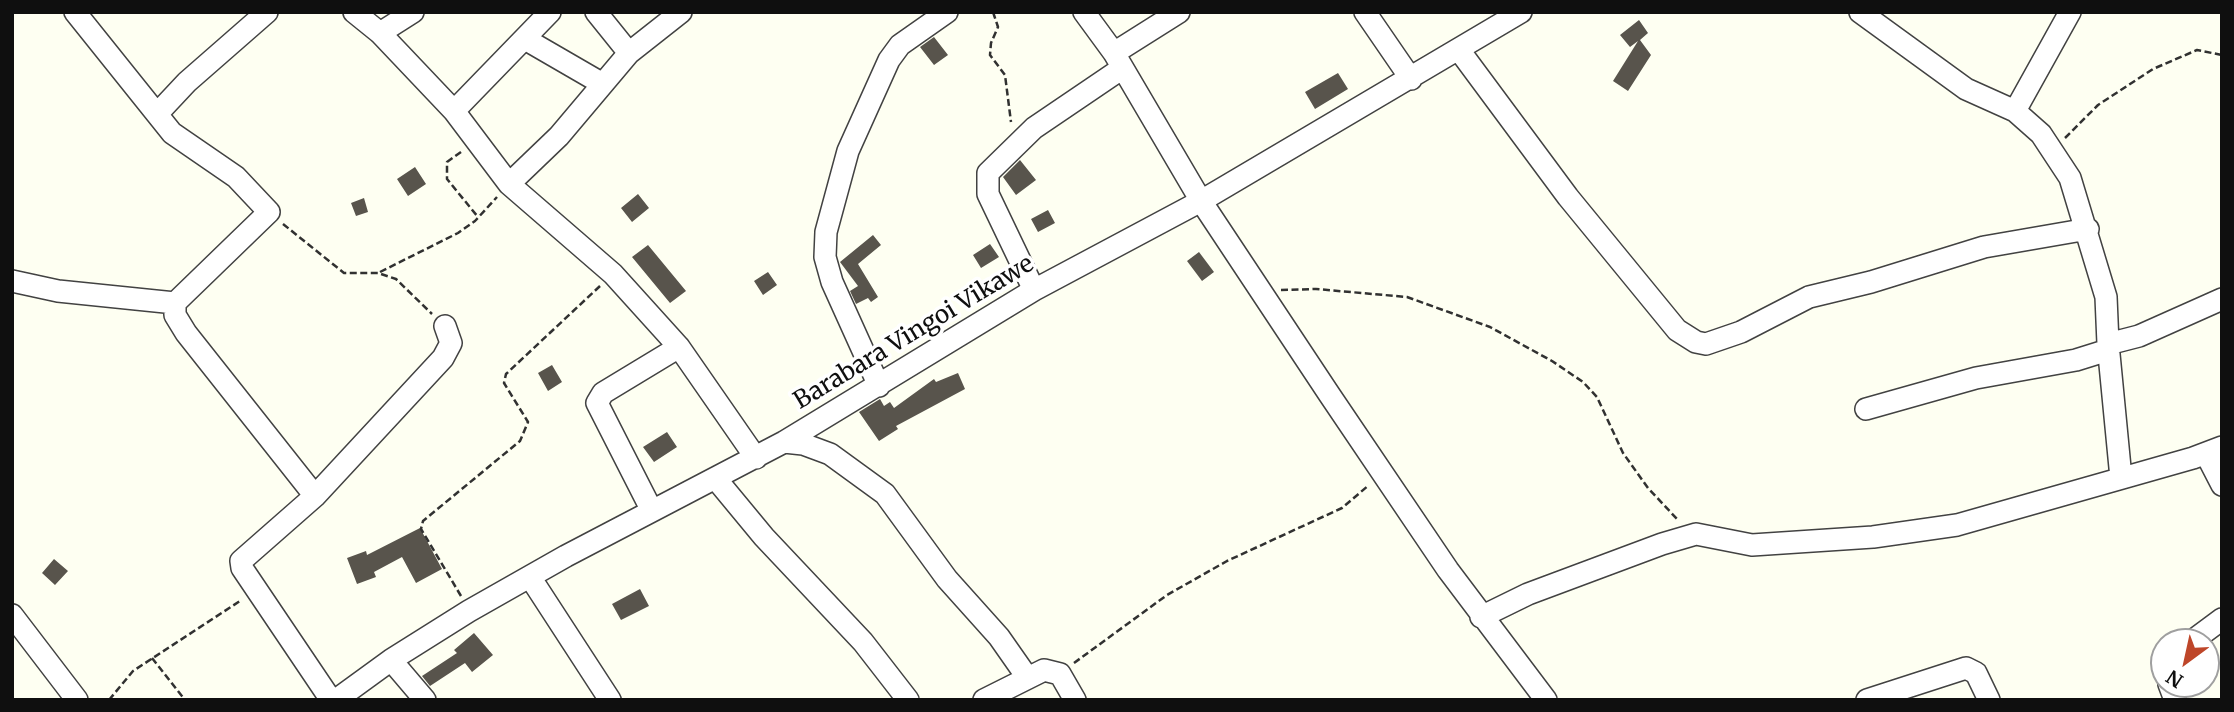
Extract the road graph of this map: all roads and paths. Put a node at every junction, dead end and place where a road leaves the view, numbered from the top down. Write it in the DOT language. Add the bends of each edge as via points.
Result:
graph roads {
  1 [pos="75,12"];
  2 [pos="354,12"];
  3 [pos="413,12"];
  4 [pos="550,12"];
  5 [pos="596,12"];
  6 [pos="681,12"];
  7 [pos="947,12"];
  8 [pos="993,12"];
  9 [pos="1084,12"];
  10 [pos="1179,12"];
  11 [pos="1365,12"];
  12 [pos="1521,12"];
  13 [pos="1860,12"];
  14 [pos="2070,12"];
  15 [pos="261,13"];
  16 [pos="380,33"];
  17 [pos="525,39"];
  18 [pos="1459,50"];
  19 [pos="629,53"];
  20 [pos="2222,55"];
  21 [pos="1117,61"];
  22 [pos="1411,79"];
  23 [pos="601,83"];
  24 [pos="454,111"];
  25 [pos="2015,111"];
  26 [pos="157,114"];
  27 [pos="475,141"];
  28 [pos="1012,146"];
  29 [pos="2055,151"];
  30 [pos="509,184"];
  31 [pos="1201,201"];
  32 [pos="269,212"];
  33 [pos="478,217"];
  34 [pos="2088,229"];
  35 [pos="378,273"];
  36 [pos="612,274"];
  37 [pos="12,281"];
  38 [pos="1034,290"];
  39 [pos="1263,290"];
  40 [pos="2222,299"];
  41 [pos="175,303"];
  42 [pos="445,326"];
  43 [pos="679,347"];
  44 [pos="2108,347"];
  45 [pos="879,386"];
  46 [pos="1866,409"];
  47 [pos="784,442"];
  48 [pos="2214,450"];
  49 [pos="756,458"];
  50 [pos="1382,469"];
  51 [pos="2121,478"];
  52 [pos="716,479"];
  53 [pos="2222,485"];
  54 [pos="315,496"];
  55 [pos="652,511"];
  56 [pos="1696,534"];
  57 [pos="530,577"];
  58 [pos="257,590"];
  59 [pos="469,611"];
  60 [pos="12,615"];
  61 [pos="1481,617"];
  62 [pos="151,657"];
  63 [pos="391,660"];
  64 [pos="1060,674"];
  65 [pos="1027,677"];
  66 [pos="77,700"];
  67 [pos="109,700"];
  68 [pos="185,700"];
  69 [pos="334,700"];
  70 [pos="425,700"];
  71 [pos="610,700"];
  72 [pos="908,700"];
  73 [pos="984,700"];
  74 [pos="1075,700"];
  75 [pos="1546,700"];
  76 [pos="1867,700"];
  77 [pos="1989,700"];
  1 -- 26 [label="street"];
  2 -- 16 [label="street"];
  3 -- 16 [label="street"];
  4 -- 17 [label="street"];
  5 -- 19 [label="street"];
  6 -- 19 [label="street"];
  7 -- 45 [label="street" via="900,45 889,60 848,151 826,232 825,257 832,282"];
  8 -- 28 [label="path" via="998,27 990,50 1005,75"];
  9 -- 21 [label="street"];
  10 -- 21 [label="street"];
  11 -- 22 [label="street"];
  12 -- 18 [label="street, Barabara Vingoi Vikawe"];
  13 -- 25 [label="street" via="1966,89"];
  14 -- 25 [label="street"];
  15 -- 26 [label="street"];
  16 -- 24 [label="street"];
  17 -- 23 [label="street"];
  17 -- 24 [label="street"];
  18 -- 22 [label="street, Barabara Vingoi Vikawe"];
  18 -- 34 [label="street" via="1568,197 1677,330 1696,342 1706,344 1741,332 1809,297 1984,247"];
  19 -- 23 [label="street"];
  20 -- 29 [label="path" via="2197,50 2153,69 2098,105"];
  21 -- 28 [label="street"];
  21 -- 31 [label="street"];
  22 -- 31 [label="street, Barabara Vingoi Vikawe"];
  23 -- 30 [label="street" via="559,136"];
  24 -- 27 [label="street"];
  25 -- 29 [label="street"];
  26 -- 32 [label="street" via="180,141 236,177"];
  27 -- 30 [label="street"];
  27 -- 33 [label="path" via="447,162 445,170 452,188"];
  28 -- 38 [label="street" via="988,173 987,186"];
  29 -- 34 [label="street"];
  30 -- 33 [label="path"];
  30 -- 36 [label="street"];
  31 -- 38 [label="street, Barabara Vingoi Vikawe"];
  31 -- 39 [label="street"];
  32 -- 35 [label="path" via="344,273"];
  32 -- 41 [label="street"];
  33 -- 35 [label="path" via="449,239"];
  34 -- 44 [label="street" via="2106,297"];
  35 -- 42 [label="path" via="407,287"];
  36 -- 43 [label="street"];
  36 -- 59 [label="path" via="506,374 504,383 528,422 520,440 423,521 421,529"];
  37 -- 41 [label="street" via="58,291"];
  38 -- 45 [label="street, Barabara Vingoi Vikawe"];
  39 -- 50 [label="street"];
  39 -- 56 [label="path" via="1315,289 1407,297 1490,327 1552,361 1597,397 1623,453 1648,488"];
  40 -- 44 [label="street"];
  41 -- 54 [label="street" via="179,324"];
  42 -- 54 [label="street" via="451,343 443,358"];
  43 -- 49 [label="street"];
  43 -- 55 [label="street" via="603,393 597,403"];
  44 -- 46 [label="street" via="2076,360 1976,378"];
  44 -- 51 [label="street"];
  45 -- 47 [label="street, Barabara Vingoi Vikawe"];
  47 -- 49 [label="street, Barabara Vingoi Vikawe"];
  47 -- 65 [label="street" via="830,454 885,495"];
  48 -- 51 [label="street"];
  48 -- 53 [label="street"];
  49 -- 52 [label="street, Barabara Vingoi Vikawe"];
  50 -- 61 [label="street"];
  50 -- 64 [label="path" via="1360,496 1342,508 1179,588"];
  51 -- 56 [label="street" via="2008,512 1903,534 1752,545"];
  52 -- 55 [label="street, Barabara Vingoi Vikawe"];
  52 -- 72 [label="street" via="863,642"];
  54 -- 58 [label="street" via="243,557 242,568"];
  55 -- 57 [label="street, Barabara Vingoi Vikawe"];
  56 -- 61 [label="street" via="1541,590"];
  57 -- 59 [label="street, Barabara Vingoi Vikawe"];
  57 -- 71 [label="street"];
  58 -- 62 [label="path"];
  58 -- 69 [label="street"];
  59 -- 63 [label="street, Barabara Vingoi Vikawe"];
  60 -- 66 [label="street"];
  61 -- 75 [label="street"];
  62 -- 67 [label="path" via="126,677"];
  62 -- 68 [label="path"];
  63 -- 69 [label="street, Barabara Vingoi Vikawe"];
  63 -- 70 [label="street"];
  64 -- 65 [label="street" via="1044,670"];
  64 -- 74 [label="street"];
  65 -- 73 [label="street"];
  76 -- 77 [label="street" via="1966,668 1976,674"];
}
